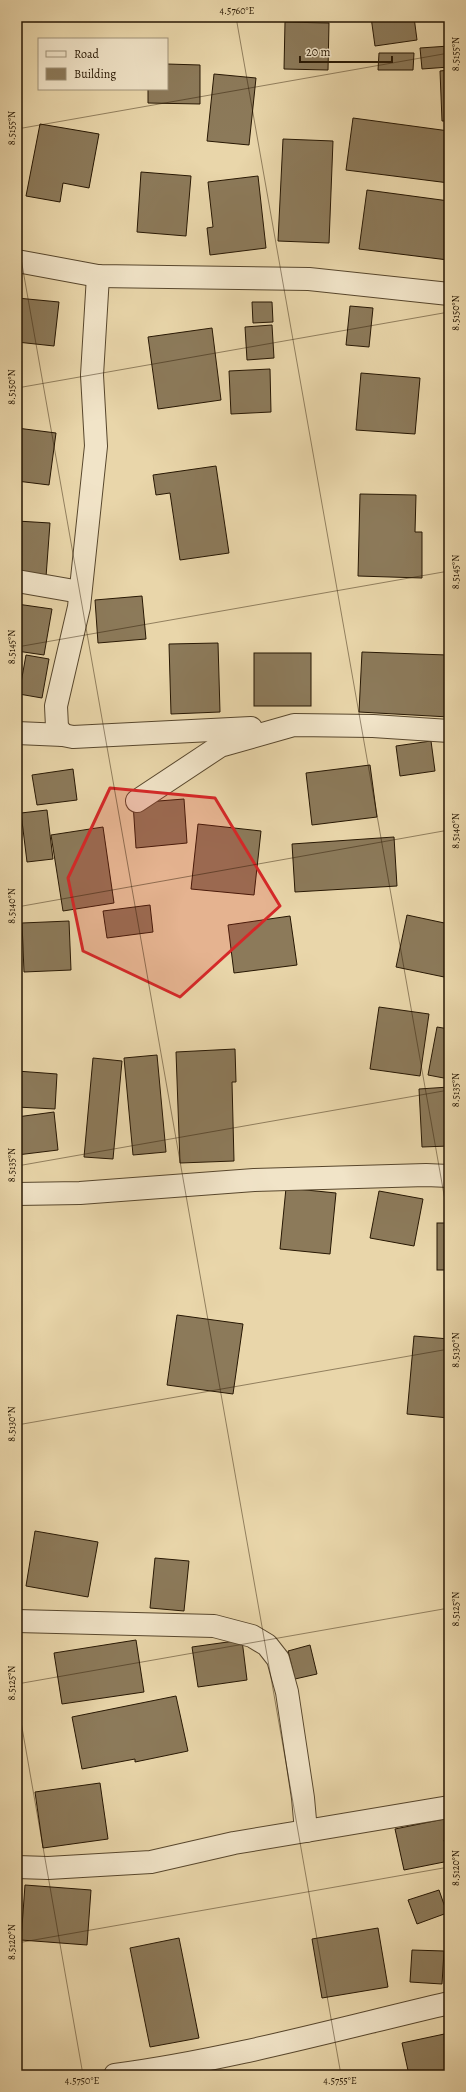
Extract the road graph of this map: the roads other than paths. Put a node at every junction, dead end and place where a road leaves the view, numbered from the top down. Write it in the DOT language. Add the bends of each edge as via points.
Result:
graph roads {
  1 [pos="17,261"];
  2 [pos="98,276"];
  3 [pos="449,294"];
  4 [pos="17,581"];
  5 [pos="80,592"];
  6 [pos="294,726"];
  7 [pos="449,731"];
  8 [pos="17,733"];
  9 [pos="63,735"];
  10 [pos="137,801"];
  11 [pos="449,1176"];
  12 [pos="17,1194"];
  13 [pos="17,1621"];
  14 [pos="449,1807"];
  15 [pos="306,1831"];
  16 [pos="17,1867"];
  17 [pos="449,2002"];
  18 [pos="114,2075"];
  1 -- 2 [label="street"];
  2 -- 3 [label="street" via="309,279"];
  2 -- 5 [label="street" via="92,375 96,446"];
  4 -- 5 [label="street"];
  5 -- 9 [label="street" via="79,608 56,706 57,727"];
  6 -- 7 [label="street" via="373,726"];
  6 -- 9 [label="street" via="73,737"];
  6 -- 10 [label="street" via="220,746"];
  8 -- 9 [label="street"];
  11 -- 12 [label="street" via="254,1180 80,1193"];
  13 -- 15 [label="street" via="214,1626 252,1636 267,1645 278,1659 287,1692"];
  14 -- 15 [label="street"];
  15 -- 16 [label="street" via="234,1843 151,1862 56,1868"];
  17 -- 18 [label="street" via="230,2055 162,2069"];
}
